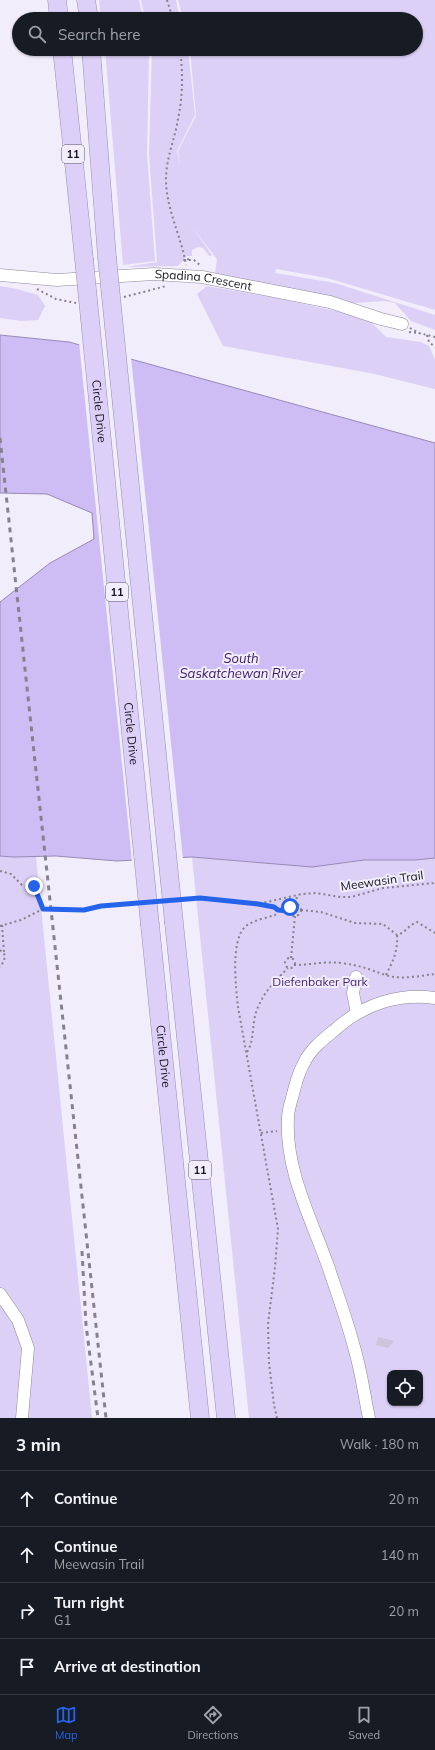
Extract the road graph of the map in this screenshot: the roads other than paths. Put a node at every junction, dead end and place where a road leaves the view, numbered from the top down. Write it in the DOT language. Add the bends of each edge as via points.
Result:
graph roads {
  1 [pos="57,0"];
  2 [pos="86,0"];
  3 [pos="58,12"];
  4 [pos="88,12"];
  5 [pos="63,56"];
  6 [pos="92,56"];
  7 [pos="0,275"];
  8 [pos="402,324"];
  9 [pos="356,977"];
  10 [pos="435,998"];
  11 [pos="357,1013"];
  12 [pos="0,1294"];
  13 [pos="22,1418"];
  14 [pos="200,1418"];
  15 [pos="226,1418"];
  16 [pos="369,1418"];
  1 -- 3 [label="highway"];
  2 -- 4 [label="highway"];
  5 -- 14 [label="highway, Circle Drive / 11, bridge"];
  6 -- 15 [label="highway, Circle Drive / 11, bridge" via="107,257"];
  7 -- 8 [label="street, Spadina Crescent" via="57,280 154,274 202,277 330,302"];
  9 -- 11 [label="street" via="353,993"];
  10 -- 11 [label="street" via="402,998 382,1002"];
  11 -- 16 [label="street" via="346,1019 316,1046 304,1062 288,1116 288,1129 294,1173 354,1347"];
  12 -- 13 [label="street" via="18,1320 28,1348"];
}
